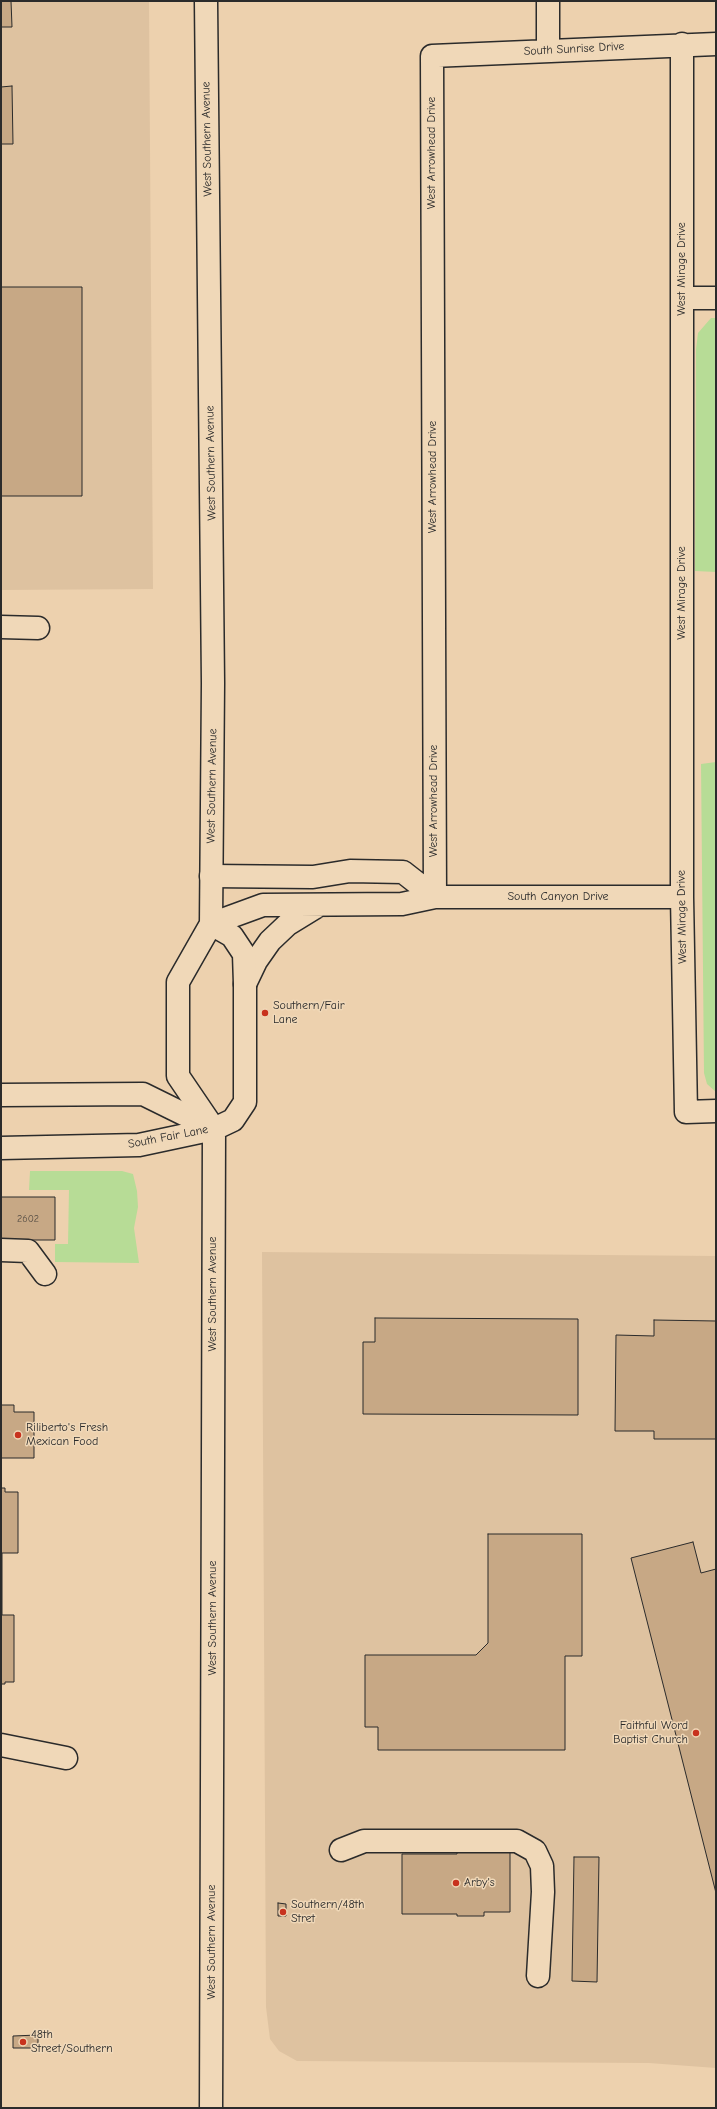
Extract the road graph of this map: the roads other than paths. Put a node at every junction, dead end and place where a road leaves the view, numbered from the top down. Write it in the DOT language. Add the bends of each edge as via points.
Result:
graph roads {
  1 [pos="206,1"];
  2 [pos="548,1"];
  3 [pos="682,44"];
  4 [pos="716,44"];
  5 [pos="548,51"];
  6 [pos="432,56"];
  7 [pos="682,298"];
  8 [pos="716,298"];
  9 [pos="1,627"];
  10 [pos="38,628"];
  11 [pos="211,876"];
  12 [pos="682,896"];
  13 [pos="435,897"];
  14 [pos="321,905"];
  15 [pos="211,924"];
  16 [pos="245,984"];
  17 [pos="1,1095"];
  18 [pos="716,1111"];
  19 [pos="214,1129"];
  20 [pos="1,1148"];
  21 [pos="1,1250"];
  22 [pos="46,1274"];
  23 [pos="1,1745"];
  24 [pos="66,1758"];
  25 [pos="341,1850"];
  26 [pos="538,1976"];
  27 [pos="211,2108"];
  1 -- 11 [label="street, West Southern Avenue" via="213,682"];
  2 -- 5 [label="street"];
  3 -- 4 [label="street, South Sunrise Drive"];
  3 -- 5 [label="street, South Sunrise Drive"];
  3 -- 7 [label="street, West Mirage Drive"];
  5 -- 6 [label="street, South Sunrise Drive"];
  6 -- 13 [label="street, West Arrowhead Drive"];
  7 -- 8 [label="street"];
  7 -- 12 [label="street, West Mirage Drive"];
  9 -- 10 [label="street"];
  11 -- 13 [label="street" via="313,877 350,871 404,872"];
  11 -- 15 [label="street, West Southern Avenue"];
  12 -- 13 [label="street, South Canyon Drive"];
  12 -- 18 [label="street, West Mirage Drive" via="686,1112"];
  13 -- 14 [label="street, South Canyon Drive" via="402,904"];
  14 -- 15 [label="street, South Canyon Drive" via="263,905"];
  14 -- 16 [label="street" via="288,924 270,941 256,961"];
  15 -- 16 [label="street" via="232,936 244,954"];
  15 -- 19 [label="street, West Southern Avenue" via="178,982 178,1076"];
  16 -- 19 [label="street" via="245,1102 233,1120"];
  17 -- 19 [label="street, South Fair Lane" via="143,1094"];
  19 -- 20 [label="street, South Fair Lane" via="139,1145"];
  19 -- 27 [label="street, West Southern Avenue"];
  21 -- 22 [label="street" via="28,1251"];
  23 -- 24 [label="street"];
  25 -- 26 [label="street" via="364,1840 517,1840 534,1851 542,1866"];
}
